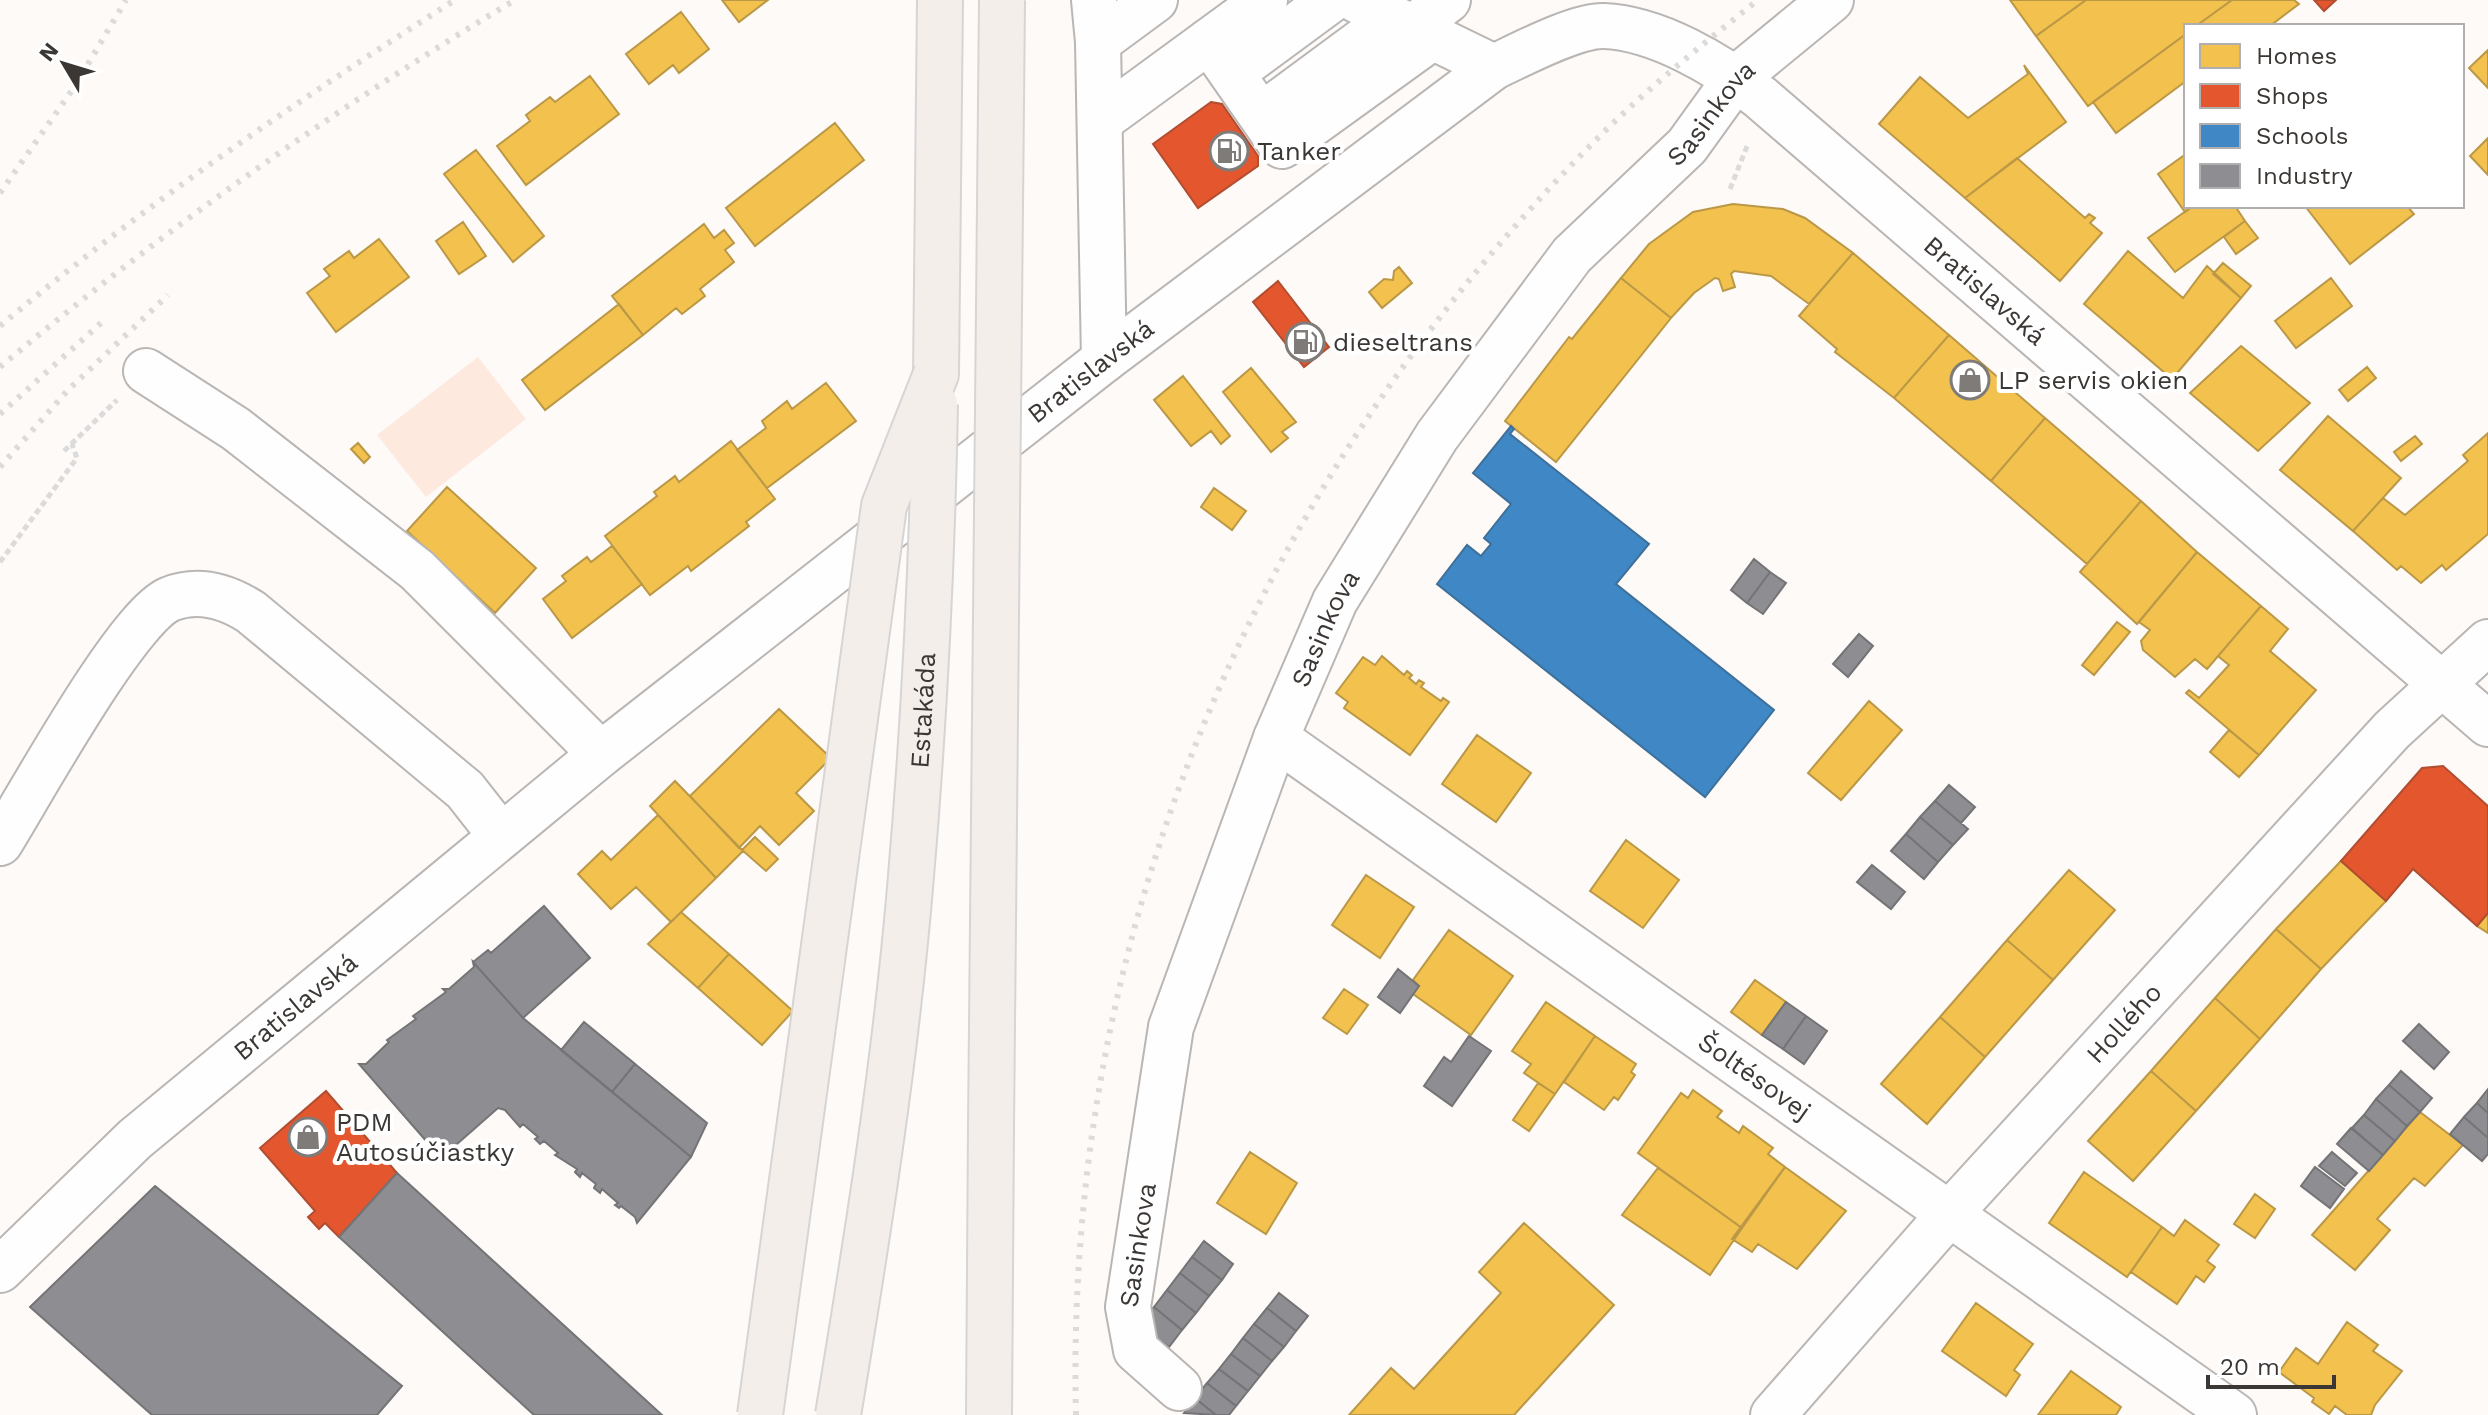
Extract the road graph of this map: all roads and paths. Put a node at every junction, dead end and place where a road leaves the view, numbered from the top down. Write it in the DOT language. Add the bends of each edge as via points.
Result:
graph roads {
  1 [pos="940,0"];
  2 [pos="1002,0"];
  3 [pos="1155,0"];
  4 [pos="1265,0"];
  5 [pos="1331,0"];
  6 [pos="1831,0"];
  7 [pos="1596,13"];
  8 [pos="1408,17"];
  9 [pos="1096,21"];
  10 [pos="1221,57"];
  11 [pos="1494,67"];
  12 [pos="1736,78"];
  13 [pos="1101,120"];
  14 [pos="1104,360"];
  15 [pos="146,371"];
  16 [pos="936,374"];
  17 [pos="72,444"];
  18 [pos="64,451"];
  19 [pos="0,562"];
  20 [pos="2488,642"];
  21 [pos="2440,684"];
  22 [pos="2488,724"];
  23 [pos="1276,738"];
  24 [pos="601,754"];
  25 [pos="501,836"];
  26 [pos="0,843"];
  27 [pos="1951,1212"];
  28 [pos="0,1270"];
  29 [pos="1179,1388"];
  30 [pos="760,1415"];
  31 [pos="838,1415"];
  32 [pos="989,1415"];
  33 [pos="1773,1415"];
  34 [pos="2234,1415"];
  1 -- 16 [label="main road, Estakáda"];
  2 -- 32 [label="main road, bridge"];
  3 -- 9 [label="street"];
  4 -- 10 [label="street"];
  5 -- 10 [label="street"];
  6 -- 12 [label="street, Sasinkova"];
  7 -- 11 [label="street, Bratislavská"];
  7 -- 12 [label="street, Bratislavská"];
  8 -- 10 [label="street" via="1282,146"];
  8 -- 11 [label="street"];
  9 -- 13 [label="street"];
  10 -- 13 [label="street"];
  11 -- 14 [label="street, Bratislavská"];
  12 -- 21 [label="street, Bratislavská"];
  12 -- 23 [label="street, Sasinkova" via="1687,146 1572,255 1437,436 1335,601"];
  13 -- 14 [label="street"];
  14 -- 24 [label="street, Bratislavská"];
  15 -- 17 [label="path"];
  15 -- 24 [label="street" via="236,429 417,570"];
  16 -- 30 [label="main road, bridge" via="884,506"];
  16 -- 31 [label="main road, Estakáda, bridge" via="933,543 910,890 875,1184"];
  17 -- 18 [label="path"];
  17 -- 19 [label="path" via="77,458"];
  20 -- 21 [label="street, Hollého"];
  21 -- 22 [label="street, Bratislavská"];
  21 -- 27 [label="street, Hollého"];
  23 -- 27 [label="street, Šoltésovej"];
  23 -- 29 [label="street, Sasinkova" via="1171,1027 1128,1307 1136,1350"];
  24 -- 25 [label="street, Bratislavská"];
  25 -- 26 [label="street" via="465,790 251,612 234,601 191,594 168,600 126,640"];
  25 -- 28 [label="street, Bratislavská" via="135,1139"];
  27 -- 33 [label="street, Hollého"];
  27 -- 34 [label="street, Šoltésovej"];
}
